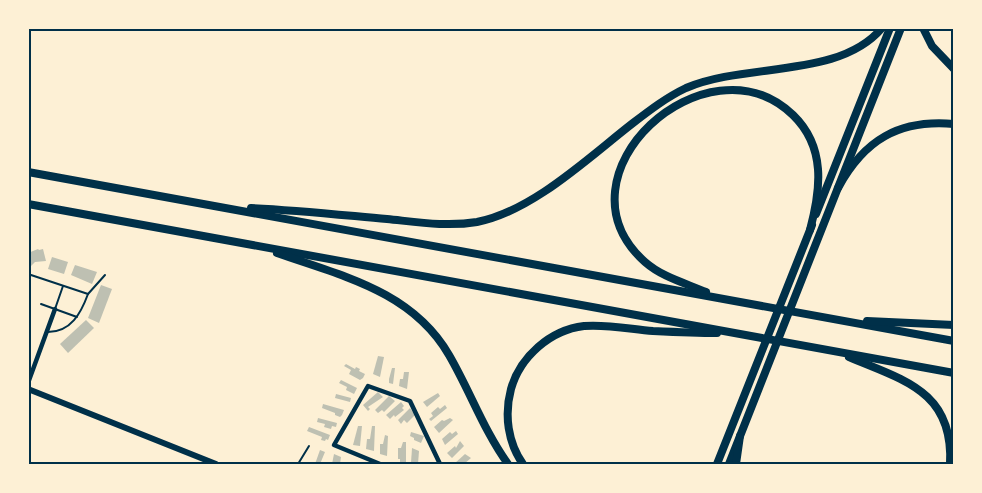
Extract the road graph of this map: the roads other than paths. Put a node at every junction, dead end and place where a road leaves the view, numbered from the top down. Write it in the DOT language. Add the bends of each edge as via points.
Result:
graph roads {
  1 [pos="882,28"];
  2 [pos="890,28"];
  3 [pos="902,28"];
  4 [pos="923,28"];
  5 [pos="954,69"];
  6 [pos="954,124"];
  7 [pos="28,172"];
  8 [pos="838,188"];
  9 [pos="28,204"];
  10 [pos="220,207"];
  11 [pos="810,230"];
  12 [pos="251,244"];
  13 [pos="31,275"];
  14 [pos="105,275"];
  15 [pos="63,286"];
  16 [pos="88,294"];
  17 [pos="723,299"];
  18 [pos="41,304"];
  19 [pos="55,309"];
  20 [pos="77,317"];
  21 [pos="841,321"];
  22 [pos="954,326"];
  23 [pos="47,332"];
  24 [pos="740,334"];
  25 [pos="954,341"];
  26 [pos="835,351"];
  27 [pos="954,373"];
  28 [pos="28,383"];
  29 [pos="28,389"];
  30 [pos="740,436"];
  31 [pos="309,446"];
  32 [pos="216,465"];
  33 [pos="298,465"];
  34 [pos="380,465"];
  35 [pos="440,465"];
  36 [pos="508,465"];
  37 [pos="523,465"];
  38 [pos="717,465"];
  39 [pos="729,465"];
  40 [pos="736,465"];
  41 [pos="950,465"];
  1 -- 10 [label="highway" via="863,46 834,59 727,76 685,89 656,106 538,196 494,218 441,224"];
  2 -- 11 [label="main road"];
  3 -- 8 [label="main road"];
  4 -- 5 [label="highway" via="932,46"];
  6 -- 8 [label="highway" via="919,124 887,134 859,157"];
  7 -- 10 [label="highway"];
  8 -- 30 [label="main road"];
  9 -- 12 [label="highway"];
  10 -- 17 [label="highway"];
  11 -- 17 [label="highway" via="819,187 817,159 809,135 784,107 755,93 721,90 684,102 654,122 630,147 618,172 615,201 621,228 635,251 654,269"];
  11 -- 38 [label="main road"];
  12 -- 24 [label="highway"];
  12 -- 36 [label="highway" via="366,284 416,315 445,349"];
  13 -- 15 [label="lane"];
  14 -- 16 [label="lane"];
  15 -- 16 [label="lane"];
  15 -- 19 [label="lane"];
  16 -- 20 [label="lane"];
  17 -- 21 [label="highway"];
  18 -- 19 [label="lane"];
  19 -- 20 [label="lane"];
  19 -- 23 [label="street"];
  20 -- 23 [label="lane" via="62,330"];
  21 -- 22 [label="highway"];
  21 -- 25 [label="highway"];
  23 -- 28 [label="street"];
  24 -- 26 [label="highway"];
  24 -- 37 [label="highway" via="589,326 549,339 522,365 509,396 510,434"];
  26 -- 27 [label="highway"];
  26 -- 41 [label="highway" via="901,378 924,393 944,422"];
  29 -- 32 [label="street"];
  30 -- 39 [label="main road"];
  30 -- 40 [label="highway"];
  31 -- 33 [label="lane"];
  34 -- 35 [label="street" via="334,446 368,386 410,401"];
}
